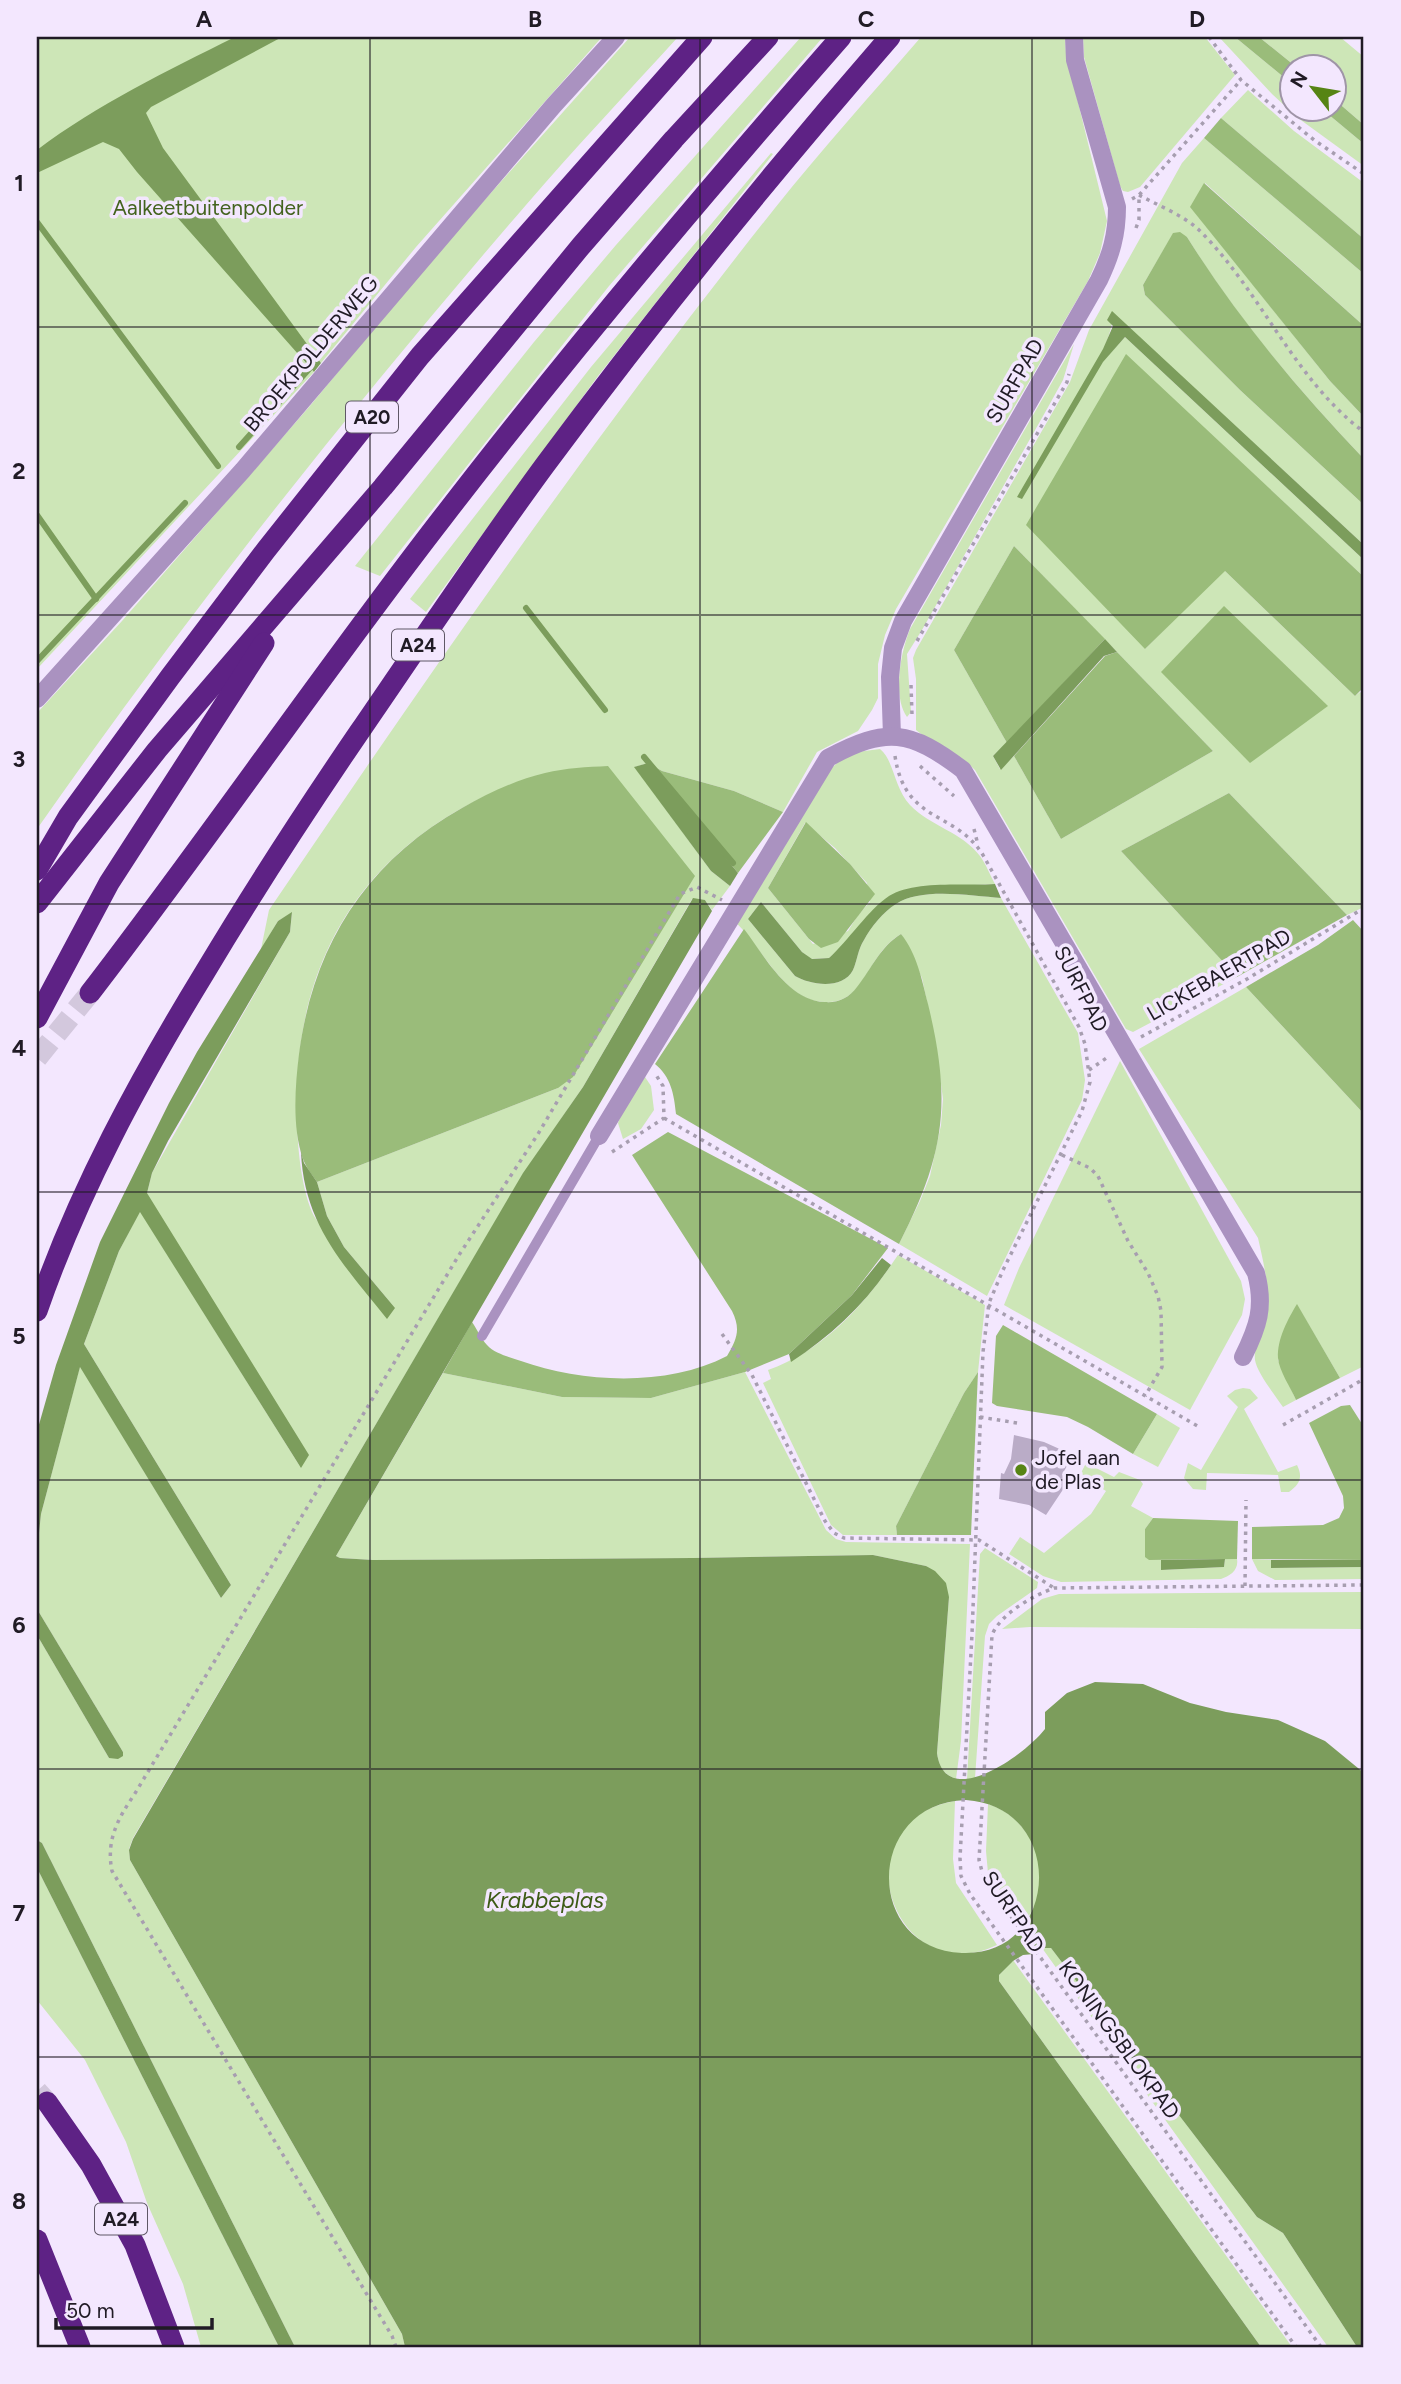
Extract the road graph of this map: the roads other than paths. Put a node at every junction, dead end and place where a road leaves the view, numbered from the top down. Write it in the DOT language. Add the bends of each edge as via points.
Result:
graph roads {
  1 [pos="616,37"];
  2 [pos="702,37"];
  3 [pos="768,37"];
  4 [pos="841,37"];
  5 [pos="890,37"];
  6 [pos="1074,37"];
  7 [pos="303,583"];
  8 [pos="37,699"];
  9 [pos="901,737"];
  10 [pos="37,870"];
  11 [pos="37,903"];
  12 [pos="90,993"];
  13 [pos="37,1018"];
  14 [pos="599,1136"];
  15 [pos="37,1311"];
  16 [pos="482,1336"];
  17 [pos="1243,1357"];
  18 [pos="47,2102"];
  19 [pos="37,2240"];
  20 [pos="80,2347"];
  21 [pos="174,2347"];
  1 -- 8 [label="street, BROEKPOLDERWEG" via="243,470"];
  2 -- 10 [label="highway, A20" via="420,356 170,677 68,817"];
  3 -- 7 [label="highway, A20" via="589,236"];
  4 -- 12 [label="highway" via="649,261 452,505"];
  5 -- 15 [label="highway, A24" via="760,191 587,409 328,778 155,1053 72,1217"];
  6 -- 9 [label="street, SURFPAD" via="1075,60 1116,207 1117,230 1099,280 903,621 893,648 890,677"];
  7 -- 11 [label="highway, A20" via="157,750"];
  7 -- 13 [label="highway" via="109,883"];
  9 -- 14 [label="street" via="857,742 828,758"];
  9 -- 17 [label="street, SURFPAD" via="938,751 963,770 1256,1273 1261,1312"];
  14 -- 16 [label="lane"];
  18 -- 21 [label="highway, A24" via="91,2165 135,2245"];
  19 -- 20 [label="highway"];
}
